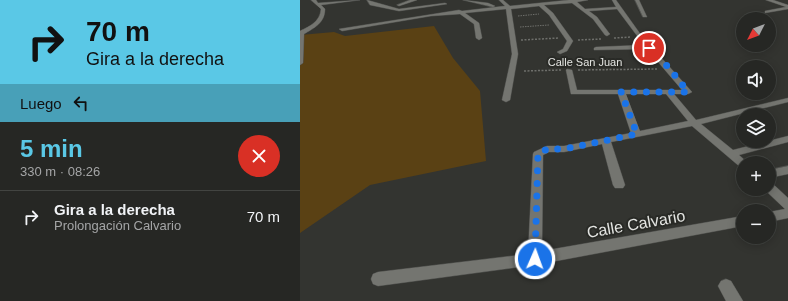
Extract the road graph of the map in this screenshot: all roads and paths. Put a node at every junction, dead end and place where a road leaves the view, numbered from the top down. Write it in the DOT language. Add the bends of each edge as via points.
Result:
graph roads {
  1 [pos="358,0"];
  2 [pos="384,0"];
  3 [pos="416,0"];
  4 [pos="436,0"];
  5 [pos="466,0"];
  6 [pos="492,0"];
  7 [pos="500,0"];
  8 [pos="586,0"];
  9 [pos="614,0"];
  10 [pos="637,0"];
  11 [pos="768,0"];
  12 [pos="572,1"];
  13 [pos="315,2"];
  14 [pos="371,2"];
  15 [pos="445,4"];
  16 [pos="488,4"];
  17 [pos="540,4"];
  18 [pos="508,7"];
  19 [pos="788,7"];
  20 [pos="392,8"];
  21 [pos="495,8"];
  22 [pos="618,8"];
  23 [pos="585,10"];
  24 [pos="461,12"];
  25 [pos="766,12"];
  26 [pos="550,13"];
  27 [pos="431,15"];
  28 [pos="645,16"];
  29 [pos="509,17"];
  30 [pos="436,22"];
  31 [pos="559,25"];
  32 [pos="510,28"];
  33 [pos="342,29"];
  34 [pos="607,34"];
  35 [pos="568,37"];
  36 [pos="479,38"];
  37 [pos="512,40"];
  38 [pos="649,48"];
  39 [pos="596,49"];
  40 [pos="560,52"];
  41 [pos="300,63"];
  42 [pos="670,69"];
  43 [pos="569,70"];
  44 [pos="524,71"];
  45 [pos="621,92"];
  46 [pos="668,92"];
  47 [pos="506,100"];
  48 [pos="788,100"];
  49 [pos="694,124"];
  50 [pos="637,134"];
  51 [pos="788,139"];
  52 [pos="606,141"];
  53 [pos="731,154"];
  54 [pos="736,158"];
  55 [pos="788,170"];
  56 [pos="776,173"];
  57 [pos="619,185"];
  58 [pos="776,194"];
  59 [pos="788,205"];
  60 [pos="788,213"];
  61 [pos="776,216"];
  62 [pos="736,222"];
  63 [pos="535,259"];
  64 [pos="378,279"];
  65 [pos="726,286"];
  66 [pos="735,301"];
  1 -- 13 [label="street"];
  2 -- 14 [label="street"];
  3 -- 20 [label="street"];
  4 -- 15 [label="street"];
  5 -- 16 [label="street"];
  6 -- 16 [label="street"];
  7 -- 18 [label="street"];
  8 -- 12 [label="street"];
  9 -- 22 [label="street"];
  10 -- 28 [label="street"];
  11 -- 19 [label="street"];
  12 -- 17 [label="street"];
  12 -- 23 [label="street"];
  13 -- 41 [label="street" via="323,9 323,14 316,24 301,33"];
  14 -- 20 [label="street"];
  15 -- 20 [label="street" via="399,10"];
  15 -- 24 [label="street"];
  16 -- 21 [label="street"];
  17 -- 18 [label="street"];
  17 -- 26 [label="street"];
  18 -- 21 [label="street"];
  18 -- 29 [label="street"];
  19 -- 25 [label="street"];
  21 -- 24 [label="street"];
  22 -- 23 [label="street"];
  22 -- 38 [label="street"];
  23 -- 34 [label="street"];
  24 -- 27 [label="street"];
  24 -- 36 [label="street" via="476,23"];
  26 -- 29 [label="path"];
  26 -- 31 [label="street"];
  27 -- 30 [label="street"];
  27 -- 33 [label="street"];
  29 -- 32 [label="street"];
  31 -- 32 [label="path"];
  31 -- 35 [label="street"];
  32 -- 37 [label="street"];
  35 -- 37 [label="path"];
  35 -- 40 [label="street" via="570,41 565,50"];
  37 -- 47 [label="street" via="515,54"];
  38 -- 39 [label="street"];
  38 -- 42 [label="street"];
  42 -- 43 [label="path, Calle San Juan"];
  42 -- 46 [label="street" via="688,92"];
  43 -- 44 [label="path, Calle San Juan"];
  43 -- 45 [label="street" via="574,92"];
  45 -- 46 [label="street"];
  45 -- 50 [label="street"];
  46 -- 49 [label="street"];
  48 -- 49 [label="street"];
  49 -- 50 [label="street"];
  49 -- 53 [label="street"];
  50 -- 52 [label="street"];
  51 -- 53 [label="street"];
  52 -- 57 [label="street"];
  52 -- 63 [label="street" via="564,149 547,149 538,154"];
  53 -- 54 [label="street"];
  55 -- 56 [label="street"];
  58 -- 59 [label="street"];
  60 -- 61 [label="street"];
  62 -- 63 [label="street, Calle Calvario"];
  63 -- 64 [label="street, Calle Calvario"];
  65 -- 66 [label="street"];
}
